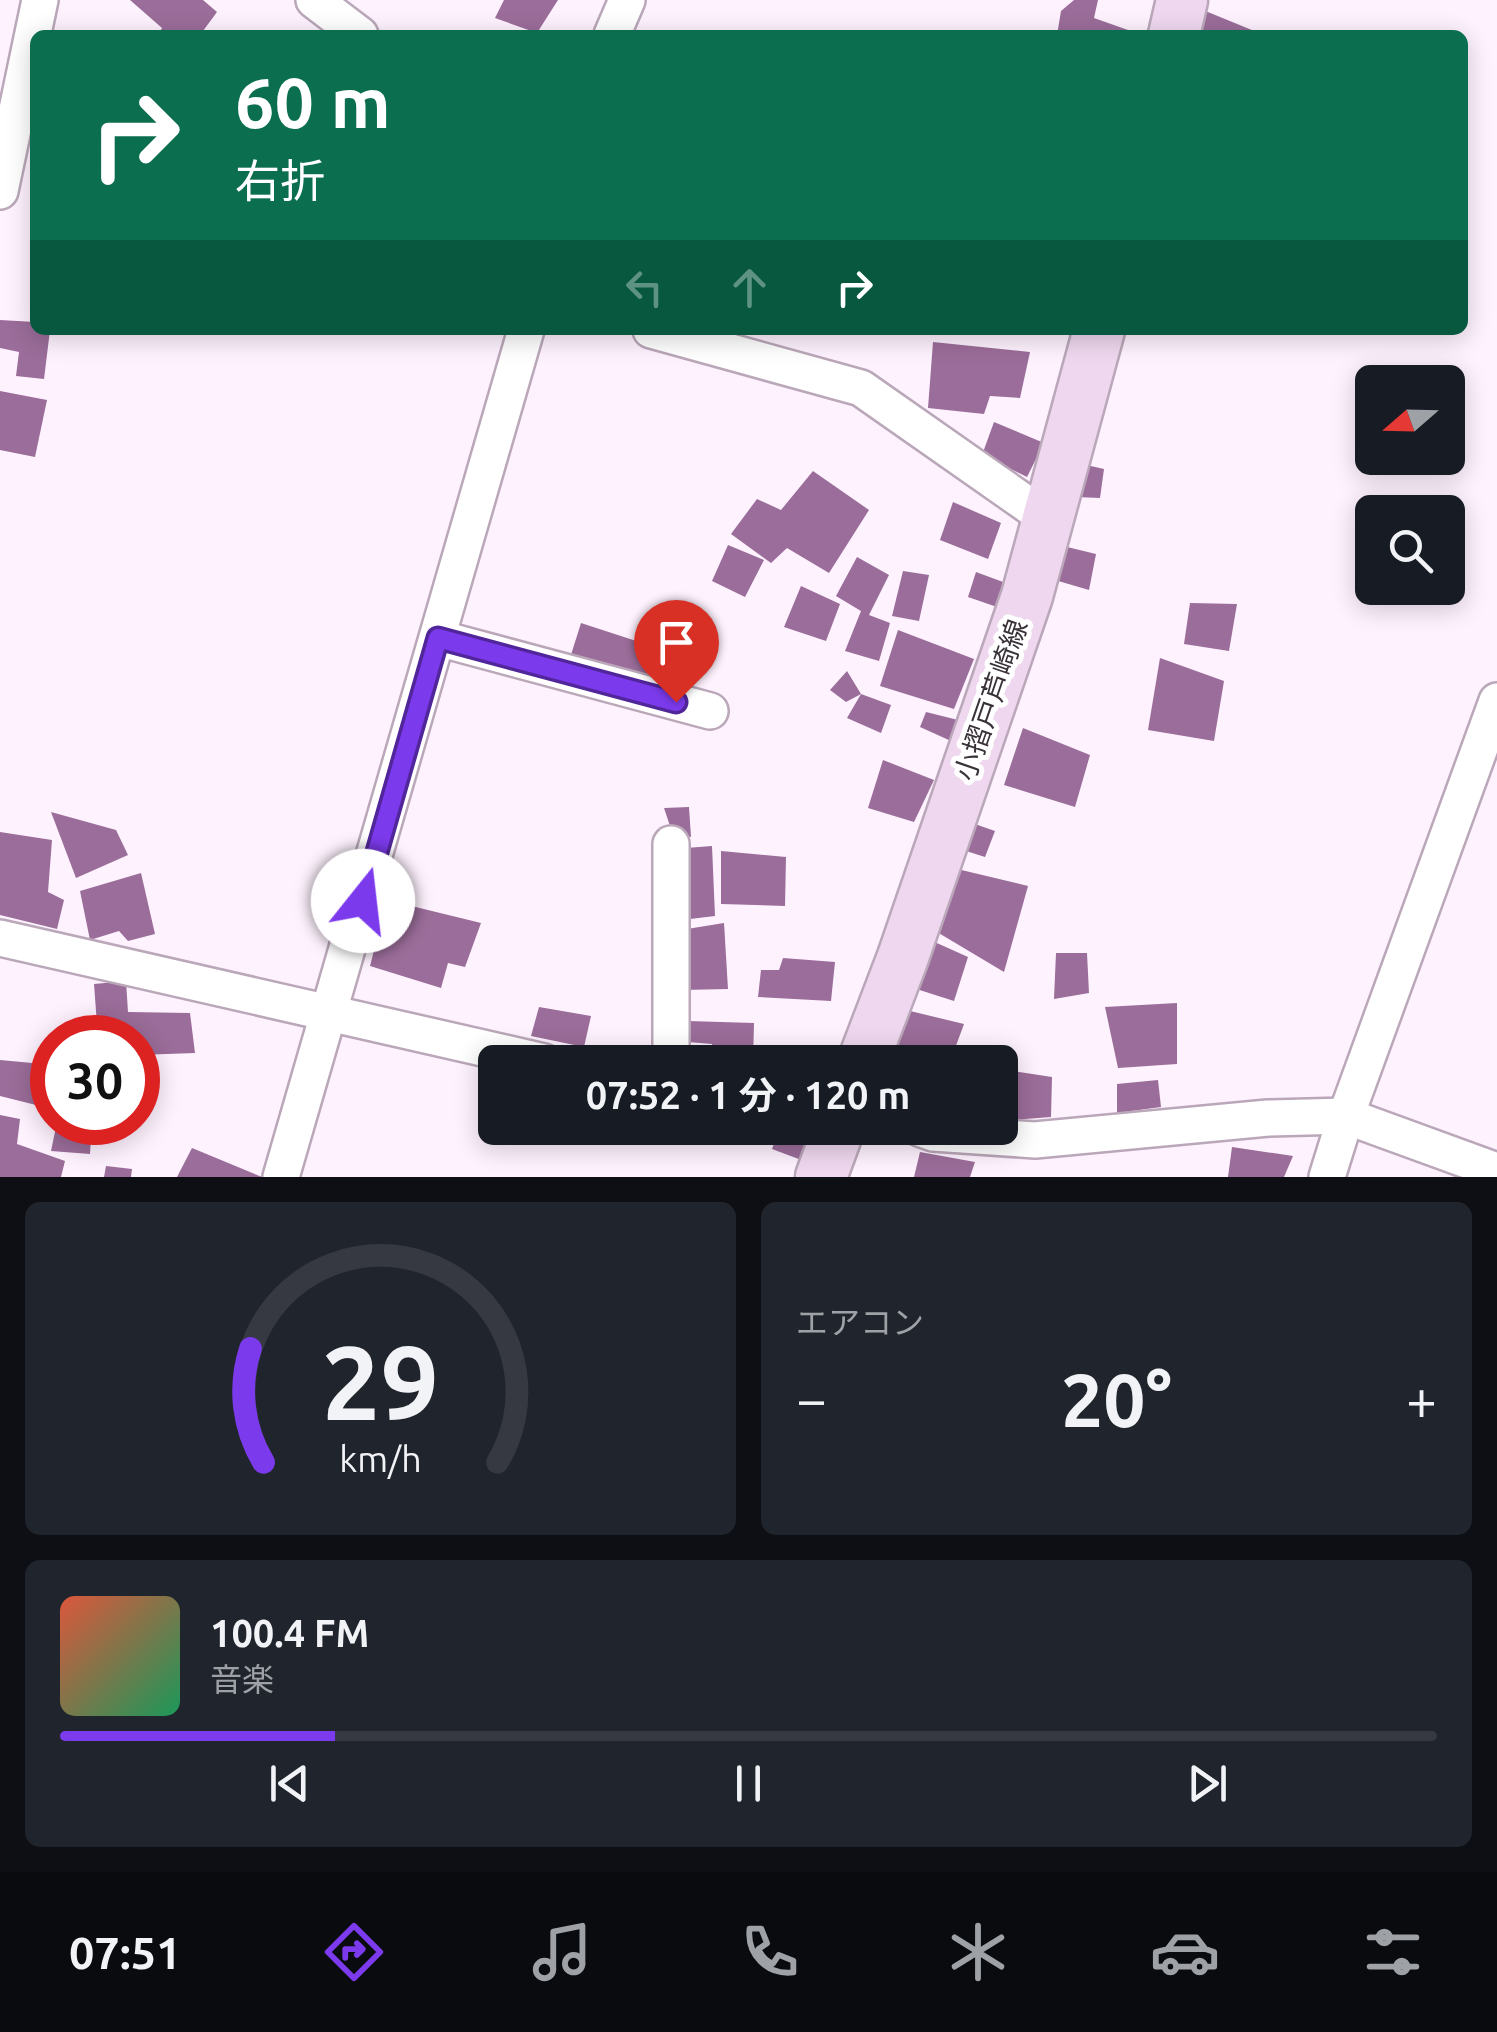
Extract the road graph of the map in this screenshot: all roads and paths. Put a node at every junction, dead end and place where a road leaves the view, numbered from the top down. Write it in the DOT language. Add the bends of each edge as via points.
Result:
graph roads {
  1 [pos="40,0"];
  2 [pos="314,0"];
  3 [pos="627,0"];
  4 [pos="1182,0"];
  5 [pos="34,30"];
  6 [pos="353,30"];
  7 [pos="614,30"];
  8 [pos="1175,30"];
  9 [pos="30,48"];
  10 [pos="0,191"];
  11 [pos="525,335"];
  12 [pos="669,335"];
  13 [pos="1097,335"];
  14 [pos="1048,519"];
  15 [pos="438,638"];
  16 [pos="1497,701"];
  17 [pos="710,711"];
  18 [pos="670,844"];
  19 [pos="0,938"];
  20 [pos="331,1014"];
  21 [pos="671,1045"];
  22 [pos="869,1045"];
  23 [pos="478,1047"];
  24 [pos="1346,1116"];
  25 [pos="1018,1139"];
  26 [pos="832,1145"];
  27 [pos="1497,1171"];
  28 [pos="281,1177"];
  29 [pos="821,1177"];
  30 [pos="1327,1177"];
  1 -- 5 [label="street"];
  2 -- 6 [label="street"];
  3 -- 7 [label="street"];
  4 -- 8 [label="main road"];
  9 -- 10 [label="street"];
  11 -- 15 [label="street"];
  12 -- 14 [label="street" via="861,388"];
  13 -- 14 [label="main road, 小摺戸芦崎線"];
  14 -- 22 [label="main road, 小摺戸芦崎線"];
  15 -- 17 [label="street"];
  15 -- 20 [label="street"];
  16 -- 24 [label="street"];
  18 -- 21 [label="street"];
  19 -- 20 [label="street"];
  20 -- 23 [label="street"];
  20 -- 28 [label="street"];
  24 -- 25 [label="street"];
  24 -- 27 [label="street"];
  24 -- 30 [label="street"];
  26 -- 29 [label="main road"];
}
